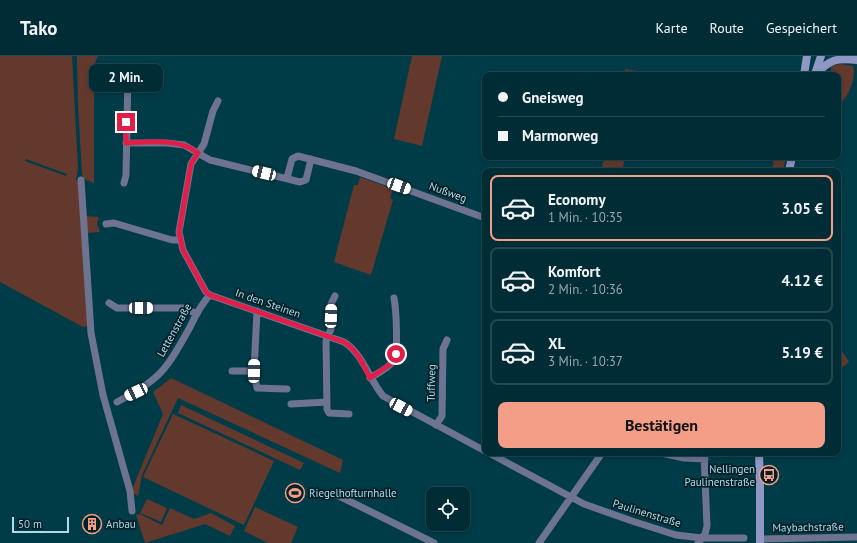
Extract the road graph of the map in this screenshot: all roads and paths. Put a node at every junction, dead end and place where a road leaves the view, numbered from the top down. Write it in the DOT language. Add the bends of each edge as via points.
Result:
graph roads {
  1 [pos="808,56"];
  2 [pos="820,56"];
  3 [pos="857,60"];
  4 [pos="805,72"];
  5 [pos="816,72"];
  6 [pos="818,72"];
  7 [pos="128,73"];
  8 [pos="218,101"];
  9 [pos="126,143"];
  10 [pos="198,153"];
  11 [pos="311,160"];
  12 [pos="287,178"];
  13 [pos="81,180"];
  14 [pos="124,183"];
  15 [pos="482,217"];
  16 [pos="106,224"];
  17 [pos="180,240"];
  18 [pos="210,295"];
  19 [pos="335,296"];
  20 [pos="394,298"];
  21 [pos="109,303"];
  22 [pos="257,311"];
  23 [pos="197,314"];
  24 [pos="328,336"];
  25 [pos="447,340"];
  26 [pos="232,371"];
  27 [pos="254,371"];
  28 [pos="370,378"];
  29 [pos="287,389"];
  30 [pos="117,402"];
  31 [pos="327,402"];
  32 [pos="291,404"];
  33 [pos="349,414"];
  34 [pos="436,425"];
  35 [pos="482,449"];
  36 [pos="502,456"];
  37 [pos="600,456"];
  38 [pos="675,456"];
  39 [pos="704,456"];
  40 [pos="758,456"];
  41 [pos="337,495"];
  42 [pos="571,498"];
  43 [pos="132,511"];
  44 [pos="857,537"];
  45 [pos="744,538"];
  46 [pos="700,540"];
  47 [pos="760,541"];
  48 [pos="434,543"];
  49 [pos="539,543"];
  1 -- 4 [label="main road"];
  2 -- 5 [label="main road"];
  3 -- 6 [label="main road" via="832,60"];
  7 -- 9 [label="street"];
  8 -- 10 [label="street" via="204,144"];
  9 -- 10 [label="street" via="184,145"];
  9 -- 14 [label="street"];
  10 -- 12 [label="street" via="210,160"];
  10 -- 17 [label="street" via="191,164 180,223"];
  11 -- 12 [label="street, Nußweg" via="295,156"];
  11 -- 12 [label="street" via="306,180 300,182"];
  11 -- 15 [label="street, Nußweg" via="356,171"];
  13 -- 43 [label="street" via="91,333 103,395 130,491"];
  16 -- 17 [label="street" via="114,223"];
  17 -- 18 [label="street" via="203,288"];
  18 -- 22 [label="street, In den Steinen"];
  18 -- 23 [label="street, Lettenstraße"];
  19 -- 24 [label="street" via="331,304 331,329"];
  20 -- 28 [label="street" via="395,359"];
  21 -- 23 [label="street" via="117,308 184,308"];
  22 -- 24 [label="street, In den Steinen"];
  22 -- 27 [label="street"];
  23 -- 30 [label="street, Lettenstraße" via="164,370 143,388"];
  24 -- 28 [label="street, In den Steinen" via="352,347"];
  24 -- 31 [label="street" via="325,371"];
  25 -- 34 [label="street, Tuffweg" via="443,349 442,416"];
  26 -- 27 [label="street"];
  27 -- 29 [label="street" via="257,388"];
  28 -- 34 [label="street, In den Steinen" via="383,396"];
  31 -- 32 [label="street"];
  31 -- 33 [label="street" via="328,413"];
  34 -- 35 [label="street, In den Steinen"];
  36 -- 42 [label="street"];
  37 -- 42 [label="street"];
  38 -- 39 [label="street"];
  39 -- 46 [label="street" via="707,510 706,530"];
  40 -- 47 [label="main road"];
  41 -- 48 [label="street"];
  42 -- 46 [label="street, Paulinenstraße" via="657,529"];
  42 -- 49 [label="street"];
  44 -- 47 [label="street, Maybachstraße"];
  45 -- 46 [label="street, Paulinenstraße"];
}
